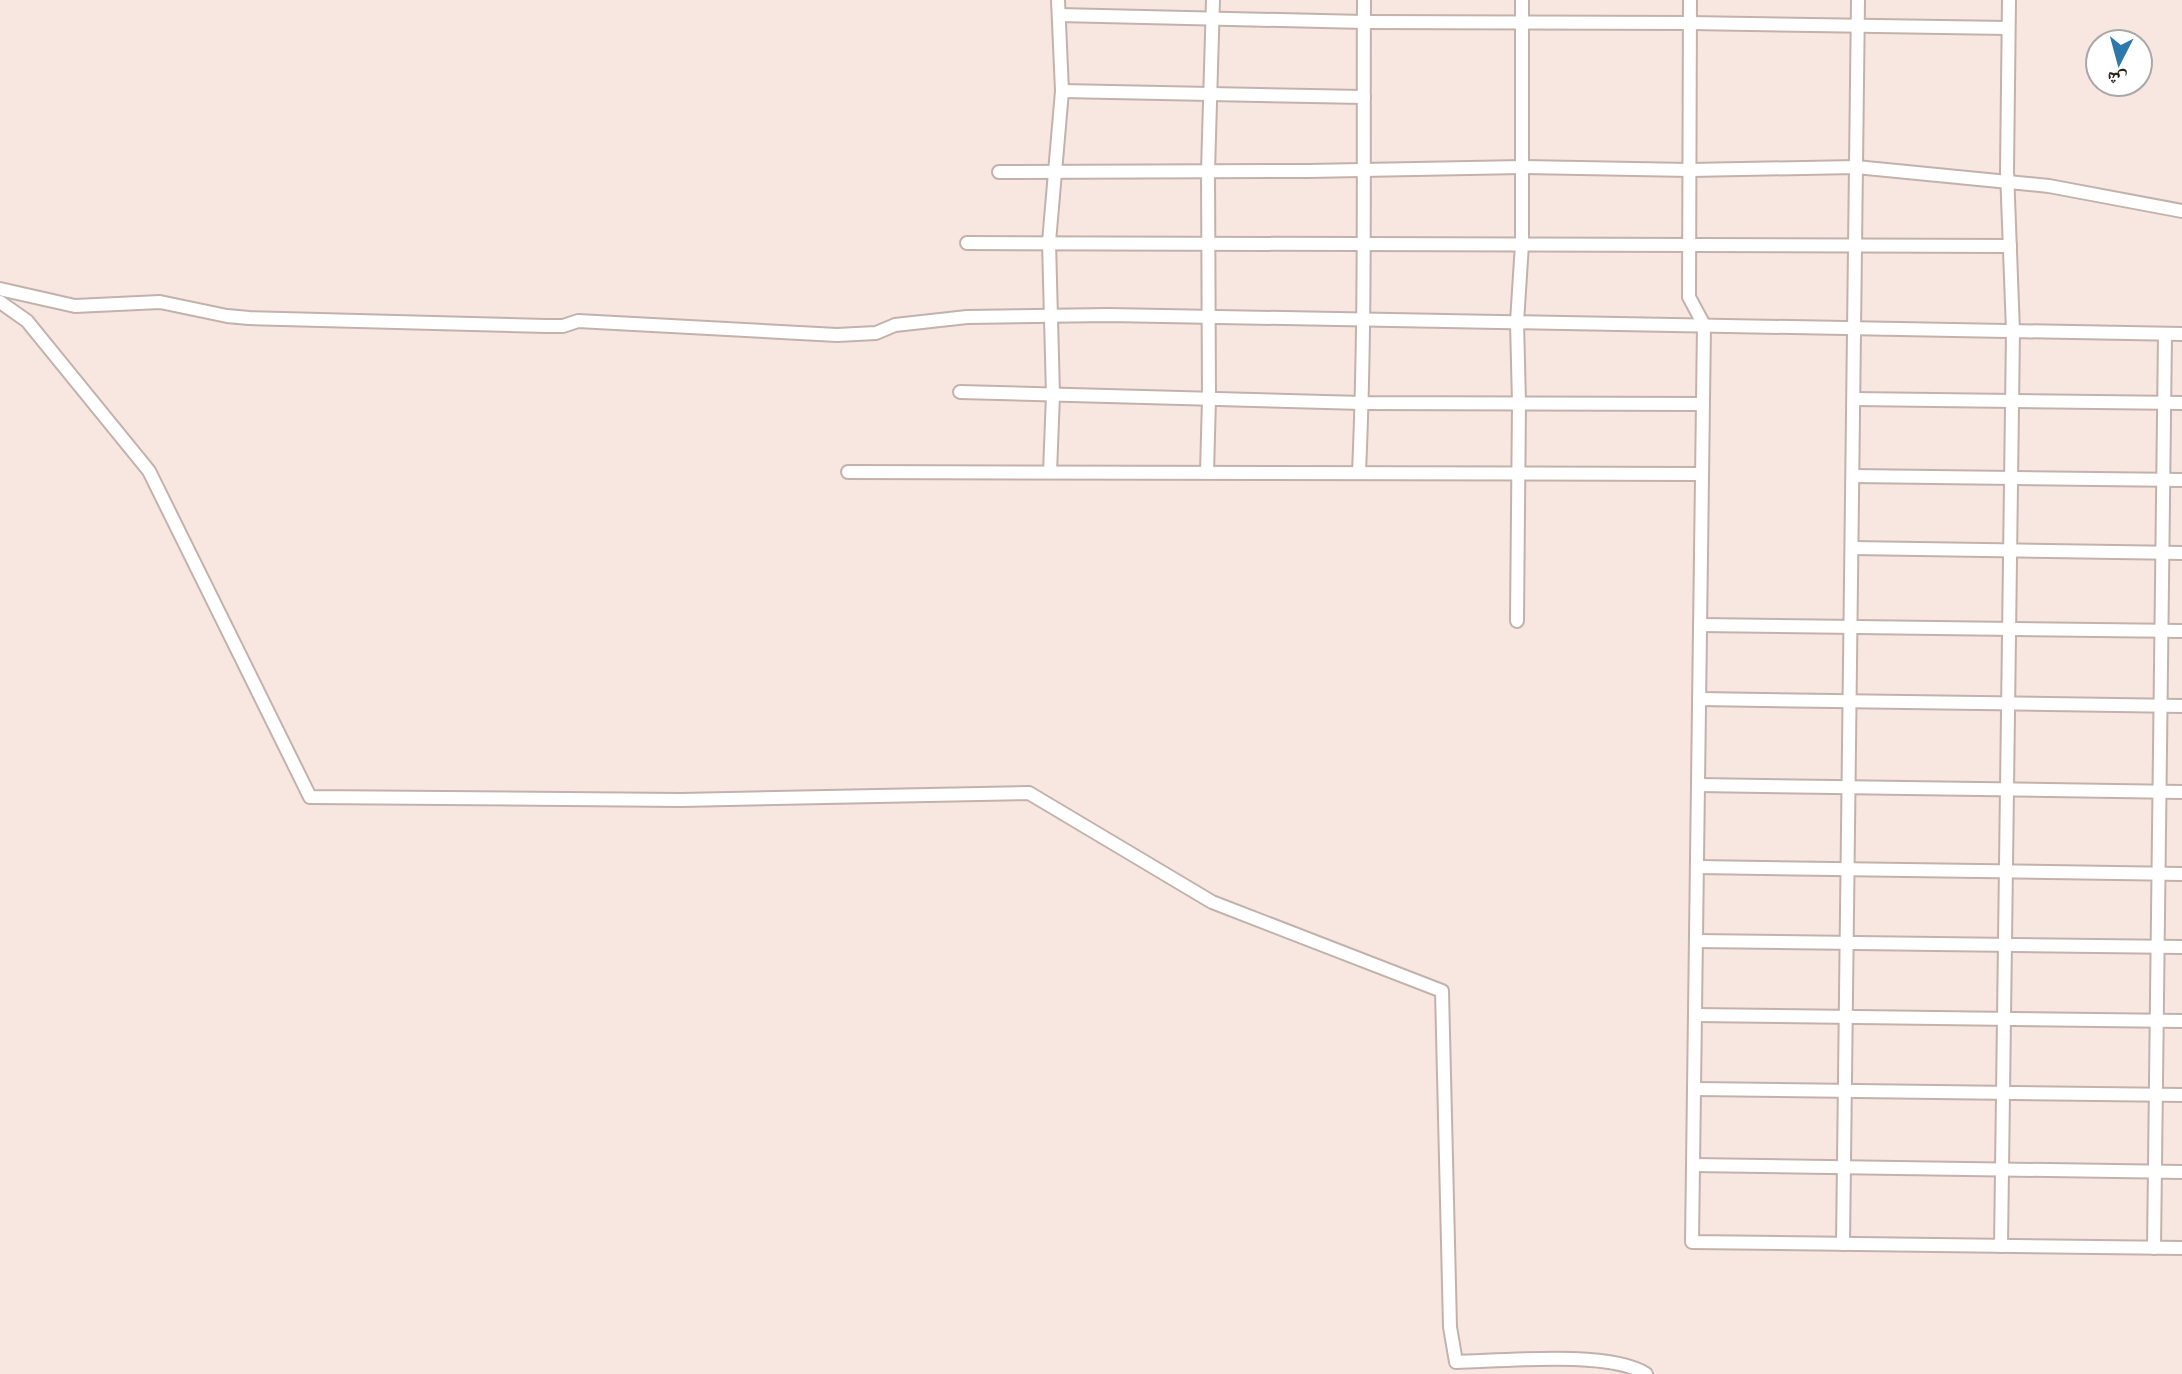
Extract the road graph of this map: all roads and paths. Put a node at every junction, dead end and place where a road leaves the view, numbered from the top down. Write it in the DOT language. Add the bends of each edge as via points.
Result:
graph roads {
  1 [pos="1058,0"];
  2 [pos="1213,0"];
  3 [pos="1364,0"];
  4 [pos="1522,0"];
  5 [pos="1690,0"];
  6 [pos="1858,0"];
  7 [pos="2009,0"];
  8 [pos="1059,15"];
  9 [pos="1212,19"];
  10 [pos="1364,22"];
  11 [pos="1522,23"];
  12 [pos="1690,23"];
  13 [pos="1858,27"];
  14 [pos="2008,28"];
  15 [pos="1062,90"];
  16 [pos="1210,94"];
  17 [pos="1364,97"];
  18 [pos="1521,167"];
  19 [pos="1856,167"];
  20 [pos="1363,170"];
  21 [pos="1690,170"];
  22 [pos="1055,171"];
  23 [pos="1208,171"];
  24 [pos="999,172"];
  25 [pos="2007,181"];
  26 [pos="2182,211"];
  27 [pos="1049,242"];
  28 [pos="967,243"];
  29 [pos="1209,243"];
  30 [pos="1365,244"];
  31 [pos="1522,244"];
  32 [pos="1689,244"];
  33 [pos="1855,245"];
  34 [pos="2010,246"];
  35 [pos="0,289"];
  36 [pos="0,302"];
  37 [pos="1052,316"];
  38 [pos="1209,317"];
  39 [pos="1363,320"];
  40 [pos="1517,322"];
  41 [pos="1704,325"];
  42 [pos="1854,327"];
  43 [pos="2013,331"];
  44 [pos="2165,334"];
  45 [pos="2182,334"];
  46 [pos="960,392"];
  47 [pos="1053,395"];
  48 [pos="1209,399"];
  49 [pos="1854,399"];
  50 [pos="2012,401"];
  51 [pos="1362,403"];
  52 [pos="1519,403"];
  53 [pos="2164,403"];
  54 [pos="2182,403"];
  55 [pos="1703,404"];
  56 [pos="848,472"];
  57 [pos="1050,472"];
  58 [pos="1207,472"];
  59 [pos="1359,472"];
  60 [pos="1519,472"];
  61 [pos="1702,474"];
  62 [pos="1853,476"];
  63 [pos="2011,478"];
  64 [pos="2164,480"];
  65 [pos="2182,480"];
  66 [pos="1852,548"];
  67 [pos="2010,550"];
  68 [pos="2162,552"];
  69 [pos="2182,553"];
  70 [pos="1517,621"];
  71 [pos="1700,625"];
  72 [pos="1851,627"];
  73 [pos="2009,629"];
  74 [pos="2162,631"];
  75 [pos="2182,631"];
  76 [pos="1699,699"];
  77 [pos="1850,701"];
  78 [pos="2008,703"];
  79 [pos="2161,705"];
  80 [pos="2182,706"];
  81 [pos="1698,785"];
  82 [pos="1849,787"];
  83 [pos="2007,789"];
  84 [pos="2159,791"];
  85 [pos="2182,792"];
  86 [pos="1697,867"];
  87 [pos="1848,869"];
  88 [pos="2006,871"];
  89 [pos="2158,873"];
  90 [pos="2182,874"];
  91 [pos="1696,941"];
  92 [pos="1847,943"];
  93 [pos="2005,945"];
  94 [pos="2158,947"];
  95 [pos="2182,947"];
  96 [pos="1695,1015"];
  97 [pos="1846,1017"];
  98 [pos="2004,1019"];
  99 [pos="2157,1021"];
  100 [pos="2182,1021"];
  101 [pos="1694,1089"];
  102 [pos="1845,1091"];
  103 [pos="2003,1093"];
  104 [pos="2156,1095"];
  105 [pos="2182,1095"];
  106 [pos="1693,1165"];
  107 [pos="1844,1167"];
  108 [pos="2002,1169"];
  109 [pos="2155,1171"];
  110 [pos="2182,1172"];
  111 [pos="1843,1244"];
  112 [pos="2001,1246"];
  113 [pos="2154,1248"];
  114 [pos="2182,1248"];
  115 [pos="1646,1374"];
  1 -- 8 [label="street"];
  2 -- 9 [label="street"];
  3 -- 10 [label="street"];
  4 -- 11 [label="street"];
  5 -- 12 [label="street"];
  6 -- 13 [label="street"];
  7 -- 14 [label="street"];
  8 -- 9 [label="street"];
  8 -- 15 [label="street"];
  9 -- 10 [label="street"];
  9 -- 16 [label="street"];
  10 -- 11 [label="street"];
  10 -- 17 [label="street"];
  11 -- 12 [label="street"];
  11 -- 18 [label="street"];
  12 -- 13 [label="street"];
  12 -- 21 [label="street"];
  13 -- 14 [label="street"];
  13 -- 19 [label="street"];
  14 -- 25 [label="street"];
  15 -- 16 [label="street"];
  15 -- 22 [label="street"];
  16 -- 17 [label="street"];
  16 -- 23 [label="street"];
  17 -- 20 [label="street"];
  18 -- 20 [label="street"];
  18 -- 21 [label="street"];
  18 -- 31 [label="street"];
  19 -- 21 [label="street"];
  19 -- 25 [label="street"];
  19 -- 33 [label="street"];
  20 -- 23 [label="street"];
  20 -- 30 [label="street"];
  21 -- 32 [label="street"];
  22 -- 23 [label="street"];
  22 -- 24 [label="street"];
  22 -- 27 [label="street"];
  23 -- 29 [label="street"];
  25 -- 26 [label="street"];
  25 -- 34 [label="street"];
  27 -- 28 [label="street"];
  27 -- 29 [label="street"];
  27 -- 37 [label="street"];
  29 -- 30 [label="street"];
  29 -- 38 [label="street"];
  30 -- 31 [label="street"];
  30 -- 39 [label="street"];
  31 -- 32 [label="street"];
  31 -- 40 [label="street"];
  32 -- 33 [label="street"];
  32 -- 41 [label="street" via="1689,297"];
  33 -- 34 [label="street"];
  33 -- 42 [label="street"];
  34 -- 43 [label="street"];
  35 -- 37 [label="street" via="75,306 160,302 249,318 546,326 579,321 836,335 967,317"];
  36 -- 115 [label="street" via="27,321 149,471 310,797 681,800 1029,793 1212,901 1442,991 1450,1327 1456,1362 1570,1359 1625,1364"];
  37 -- 38 [label="street"];
  37 -- 47 [label="street"];
  38 -- 39 [label="street"];
  38 -- 48 [label="street"];
  39 -- 40 [label="street"];
  39 -- 51 [label="street"];
  40 -- 41 [label="street"];
  40 -- 52 [label="street"];
  41 -- 42 [label="street"];
  41 -- 55 [label="street"];
  42 -- 43 [label="street"];
  42 -- 49 [label="street"];
  43 -- 44 [label="street"];
  43 -- 50 [label="street"];
  44 -- 45 [label="street"];
  44 -- 53 [label="street"];
  46 -- 47 [label="street"];
  47 -- 48 [label="street"];
  47 -- 57 [label="street"];
  48 -- 51 [label="street"];
  48 -- 58 [label="street"];
  49 -- 50 [label="street"];
  49 -- 62 [label="street"];
  50 -- 53 [label="street"];
  50 -- 63 [label="street"];
  51 -- 52 [label="street"];
  51 -- 59 [label="street"];
  52 -- 55 [label="street"];
  52 -- 60 [label="street"];
  53 -- 54 [label="street"];
  53 -- 64 [label="street"];
  55 -- 61 [label="street"];
  56 -- 57 [label="street"];
  57 -- 58 [label="street"];
  58 -- 59 [label="street"];
  59 -- 60 [label="street"];
  60 -- 61 [label="street"];
  60 -- 70 [label="street"];
  61 -- 71 [label="street"];
  62 -- 63 [label="street"];
  62 -- 66 [label="street"];
  63 -- 64 [label="street"];
  63 -- 67 [label="street"];
  64 -- 65 [label="street"];
  64 -- 68 [label="street"];
  66 -- 67 [label="street"];
  66 -- 72 [label="street"];
  67 -- 68 [label="street"];
  67 -- 73 [label="street"];
  68 -- 69 [label="street"];
  68 -- 74 [label="street"];
  71 -- 72 [label="street"];
  71 -- 76 [label="street"];
  72 -- 73 [label="street"];
  72 -- 77 [label="street"];
  73 -- 74 [label="street"];
  73 -- 78 [label="street"];
  74 -- 75 [label="street"];
  74 -- 79 [label="street"];
  76 -- 77 [label="street"];
  76 -- 81 [label="street"];
  77 -- 78 [label="street"];
  77 -- 82 [label="street"];
  78 -- 79 [label="street"];
  78 -- 83 [label="street"];
  79 -- 80 [label="street"];
  79 -- 84 [label="street"];
  81 -- 82 [label="street"];
  81 -- 86 [label="street"];
  82 -- 83 [label="street"];
  82 -- 87 [label="street"];
  83 -- 84 [label="street"];
  83 -- 88 [label="street"];
  84 -- 85 [label="street"];
  84 -- 89 [label="street"];
  86 -- 87 [label="street"];
  86 -- 91 [label="street"];
  87 -- 88 [label="street"];
  87 -- 92 [label="street"];
  88 -- 89 [label="street"];
  88 -- 93 [label="street"];
  89 -- 90 [label="street"];
  89 -- 94 [label="street"];
  91 -- 92 [label="street"];
  91 -- 96 [label="street"];
  92 -- 93 [label="street"];
  92 -- 97 [label="street"];
  93 -- 94 [label="street"];
  93 -- 98 [label="street"];
  94 -- 95 [label="street"];
  94 -- 99 [label="street"];
  96 -- 97 [label="street"];
  96 -- 101 [label="street"];
  97 -- 98 [label="street"];
  97 -- 102 [label="street"];
  98 -- 99 [label="street"];
  98 -- 103 [label="street"];
  99 -- 100 [label="street"];
  99 -- 104 [label="street"];
  101 -- 102 [label="street"];
  101 -- 106 [label="street"];
  102 -- 103 [label="street"];
  102 -- 107 [label="street"];
  103 -- 104 [label="street"];
  103 -- 108 [label="street"];
  104 -- 105 [label="street"];
  104 -- 109 [label="street"];
  106 -- 107 [label="street"];
  106 -- 111 [label="street" via="1692,1242"];
  107 -- 108 [label="street"];
  107 -- 111 [label="street"];
  108 -- 109 [label="street"];
  108 -- 112 [label="street"];
  109 -- 110 [label="street"];
  109 -- 113 [label="street"];
  111 -- 112 [label="street"];
  112 -- 113 [label="street"];
  113 -- 114 [label="street"];
}
